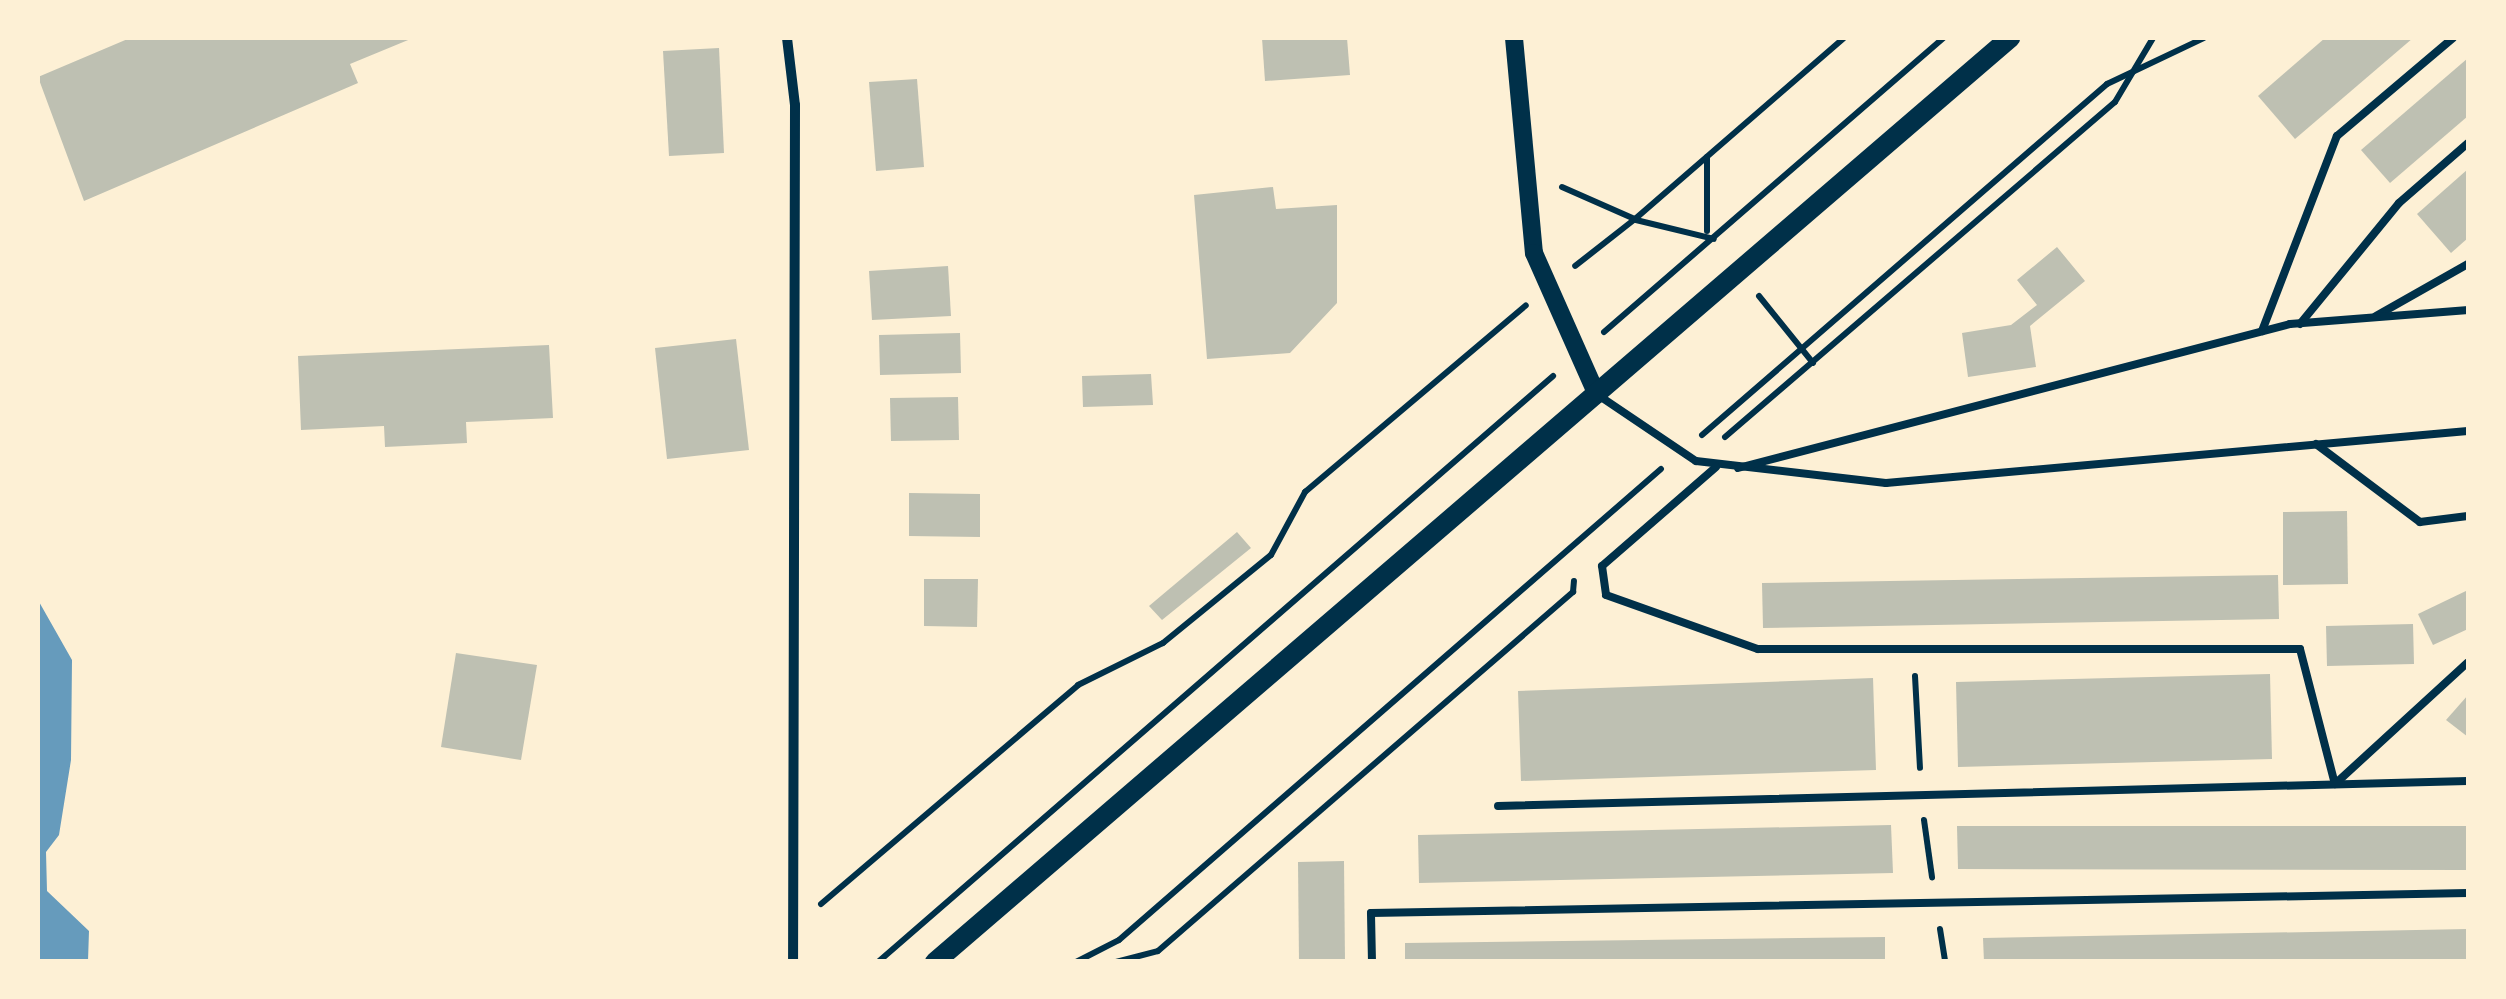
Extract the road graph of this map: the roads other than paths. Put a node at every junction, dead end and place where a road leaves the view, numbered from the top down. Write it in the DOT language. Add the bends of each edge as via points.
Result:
graph roads {
  1 [pos="787,38"];
  2 [pos="1514,38"];
  3 [pos="2010,38"];
  4 [pos="2453,38"];
  5 [pos="2468,143"];
  6 [pos="2468,264"];
  7 [pos="2468,310"];
  8 [pos="2372,318"];
  9 [pos="2300,324"];
  10 [pos="2262,332"];
  11 [pos="1597,395"];
  12 [pos="2468,430"];
  13 [pos="2316,444"];
  14 [pos="1716,467"];
  15 [pos="1738,468"];
  16 [pos="2468,516"];
  17 [pos="2468,662"];
  18 [pos="2468,782"];
  19 [pos="2335,784"];
  20 [pos="1498,806"];
  21 [pos="2468,893"];
  22 [pos="793,962"];
  23 [pos="935,962"];
  24 [pos="1372,962"];
  1 -- 22 [label="street" via="795,105"];
  2 -- 11 [label="street" via="1534,253"];
  3 -- 11 [label="main road"];
  4 -- 10 [label="lane" via="2338,136"];
  5 -- 9 [label="lane" via="2399,203"];
  6 -- 8 [label="lane"];
  7 -- 8 [label="lane"];
  8 -- 9 [label="lane"];
  9 -- 10 [label="lane"];
  10 -- 15 [label="lane"];
  11 -- 14 [label="lane" via="1680,452"];
  11 -- 23 [label="main road"];
  12 -- 13 [label="lane"];
  13 -- 15 [label="lane" via="1886,484"];
  13 -- 16 [label="lane" via="2420,522"];
  14 -- 15 [label="lane"];
  14 -- 19 [label="lane" via="1602,566 1606,595 1758,648 2300,649"];
  17 -- 19 [label="lane"];
  18 -- 19 [label="lane"];
  19 -- 20 [label="lane"];
  21 -- 24 [label="lane" via="1371,913"];
}
